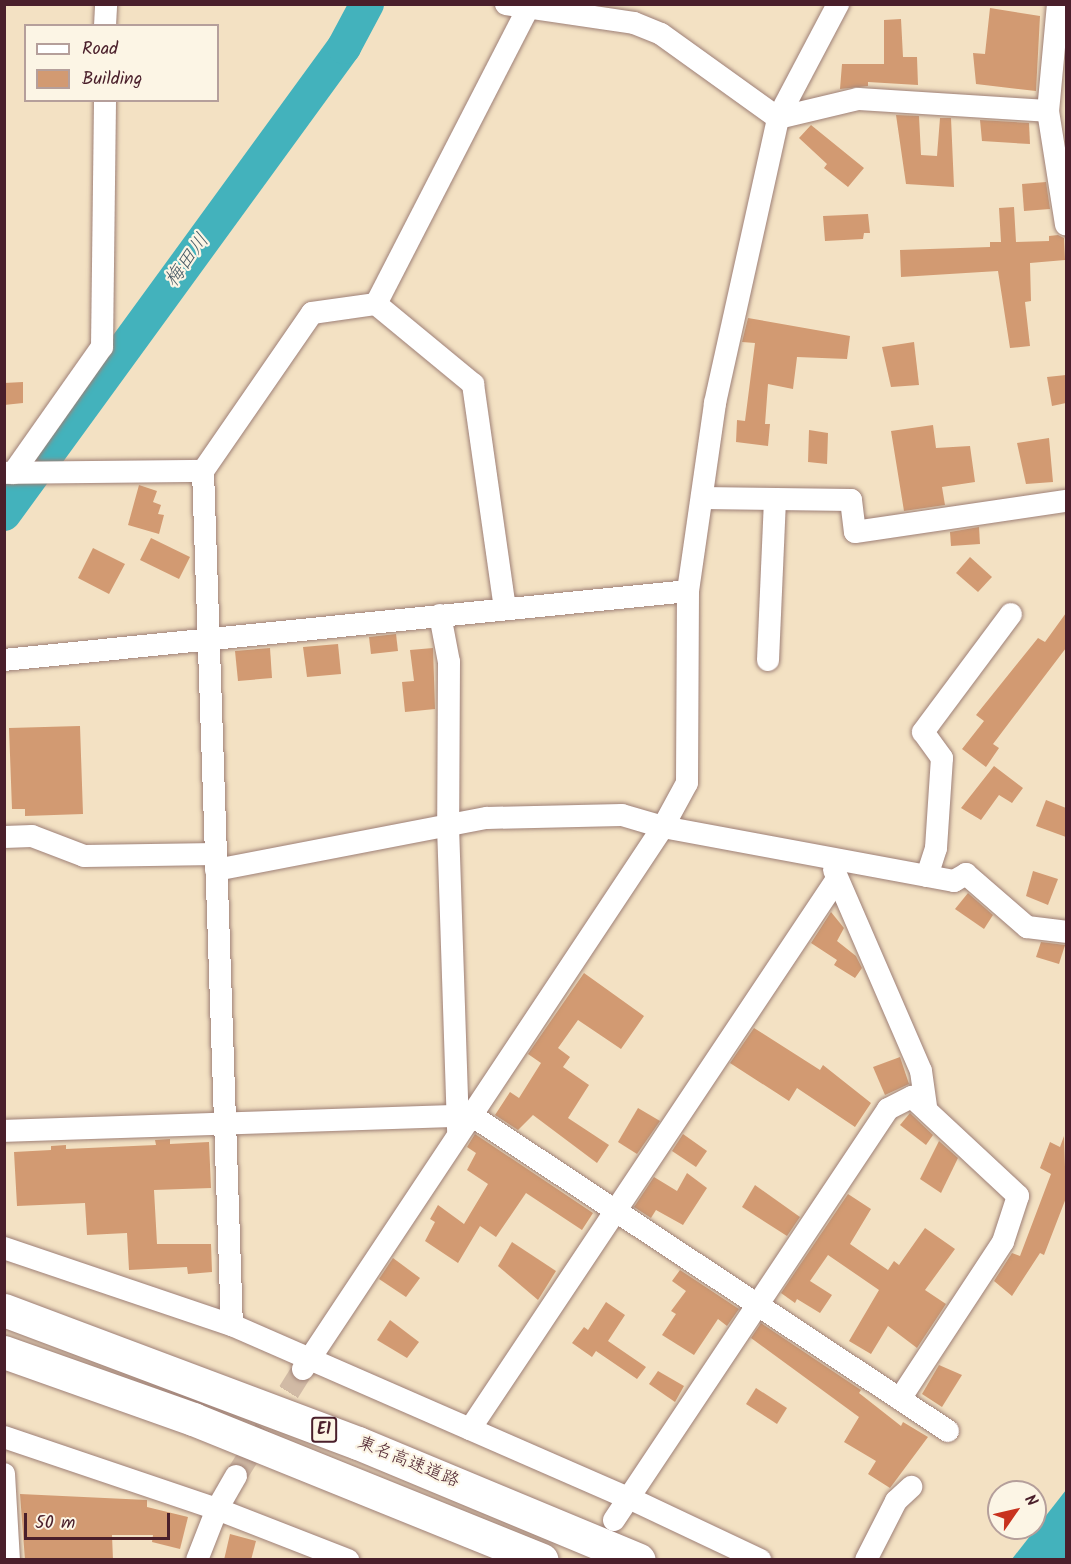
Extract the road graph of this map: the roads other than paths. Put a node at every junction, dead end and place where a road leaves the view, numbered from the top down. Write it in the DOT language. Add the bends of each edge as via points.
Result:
graph roads {
  1 [pos="106,4"];
  2 [pos="506,4"];
  3 [pos="838,4"];
  4 [pos="1058,4"];
  5 [pos="529,6"];
  6 [pos="105,24"];
  7 [pos="105,102"];
  8 [pos="1048,111"];
  9 [pos="778,118"];
  10 [pos="1066,225"];
  11 [pos="376,304"];
  12 [pos="203,471"];
  13 [pos="9,473"];
  14 [pos="702,498"];
  15 [pos="775,499"];
  16 [pos="1066,501"];
  17 [pos="688,591"];
  18 [pos="505,608"];
  19 [pos="1011,614"];
  20 [pos="440,615"];
  21 [pos="210,639"];
  22 [pos="4,660"];
  23 [pos="768,660"];
  24 [pos="448,826"];
  25 [pos="663,827"];
  26 [pos="4,837"];
  27 [pos="828,858"];
  28 [pos="216,862"];
  29 [pos="927,876"];
  30 [pos="837,879"];
  31 [pos="1066,932"];
  32 [pos="926,1108"];
  33 [pos="462,1121"];
  34 [pos="224,1122"];
  35 [pos="4,1131"];
  36 [pos="615,1211"];
  37 [pos="4,1248"];
  38 [pos="759,1305"];
  39 [pos="4,1310"];
  40 [pos="232,1325"];
  41 [pos="4,1352"];
  42 [pos="305,1364"];
  43 [pos="4,1373"];
  44 [pos="900,1399"];
  45 [pos="193,1419"];
  46 [pos="470,1429"];
  47 [pos="948,1431"];
  48 [pos="4,1437"];
  49 [pos="4,1474"];
  50 [pos="236,1476"];
  51 [pos="911,1487"];
  52 [pos="632,1499"];
  53 [pos="217,1509"];
  54 [pos="614,1520"];
  55 [pos="9,1560"];
  56 [pos="197,1560"];
  57 [pos="348,1560"];
  58 [pos="542,1560"];
  59 [pos="639,1560"];
  60 [pos="760,1560"];
  61 [pos="866,1560"];
  1 -- 6 [label="street"];
  2 -- 5 [label="street"];
  3 -- 9 [label="street"];
  4 -- 8 [label="street"];
  5 -- 9 [label="street" via="634,23 661,34"];
  5 -- 11 [label="street"];
  7 -- 13 [label="street" via="102,347"];
  8 -- 9 [label="street" via="858,99"];
  8 -- 10 [label="street"];
  9 -- 14 [label="street" via="715,403"];
  11 -- 12 [label="street" via="312,313"];
  11 -- 18 [label="street" via="472,384"];
  12 -- 13 [label="street"];
  12 -- 21 [label="street"];
  14 -- 15 [label="street"];
  14 -- 17 [label="street"];
  15 -- 16 [label="street" via="851,500 855,532"];
  15 -- 23 [label="street"];
  17 -- 18 [label="street"];
  17 -- 25 [label="street" via="687,783"];
  18 -- 20 [label="street"];
  19 -- 29 [label="street" via="923,732 942,758 936,848"];
  20 -- 21 [label="street"];
  20 -- 24 [label="street" via="449,662"];
  21 -- 22 [label="street"];
  21 -- 28 [label="street"];
  24 -- 25 [label="street" via="487,818 622,815"];
  24 -- 28 [label="street"];
  24 -- 33 [label="street"];
  25 -- 27 [label="street"];
  25 -- 33 [label="street"];
  26 -- 28 [label="street" via="32,836 84,856"];
  27 -- 29 [label="street"];
  27 -- 30 [label="street"];
  28 -- 34 [label="street"];
  29 -- 31 [label="street" via="954,881 966,874 1027,927"];
  30 -- 32 [label="street" via="921,1071"];
  30 -- 36 [label="street"];
  32 -- 38 [label="street" via="912,1096 888,1109"];
  32 -- 44 [label="street" via="1018,1196 1002,1242"];
  33 -- 34 [label="street"];
  33 -- 36 [label="street"];
  33 -- 42 [label="street"];
  34 -- 35 [label="street"];
  34 -- 40 [label="street"];
  36 -- 38 [label="street"];
  36 -- 46 [label="street"];
  37 -- 40 [label="street"];
  38 -- 44 [label="street"];
  38 -- 52 [label="street"];
  39 -- 59 [label="highway, 東名高速道路 / E1" via="337,1434"];
  40 -- 42 [label="street"];
  41 -- 45 [label="highway, 東名高速道路 / E1"];
  42 -- 46 [label="street"];
  43 -- 45 [label="highway"];
  44 -- 47 [label="street"];
  45 -- 58 [label="highway, 東名高速道路 / E1"];
  46 -- 52 [label="street"];
  48 -- 53 [label="street"];
  49 -- 55 [label="street"];
  50 -- 53 [label="street"];
  51 -- 61 [label="street" via="896,1501"];
  52 -- 54 [label="street"];
  52 -- 60 [label="street"];
  53 -- 56 [label="street"];
  53 -- 57 [label="street"];
}
